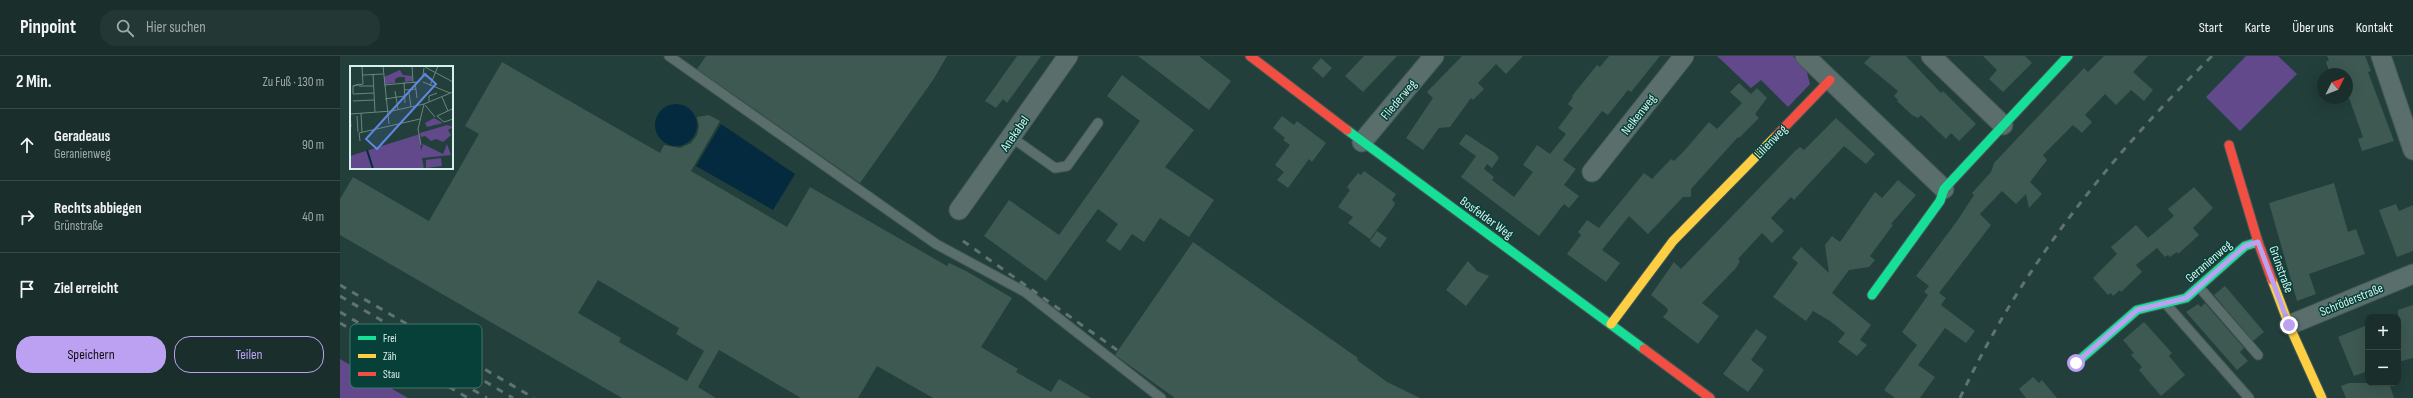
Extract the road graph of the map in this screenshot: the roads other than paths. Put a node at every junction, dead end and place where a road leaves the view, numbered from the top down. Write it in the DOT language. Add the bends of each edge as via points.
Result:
graph roads {
  1 [pos="669,56"];
  2 [pos="1068,56"];
  3 [pos="1250,56"];
  4 [pos="1434,56"];
  5 [pos="1684,56"];
  6 [pos="1805,56"];
  7 [pos="1931,56"];
  8 [pos="2381,56"];
  9 [pos="2059,59"];
  10 [pos="1830,80"];
  11 [pos="1098,123"];
  12 [pos="2003,125"];
  13 [pos="1011,137"];
  14 [pos="1362,142"];
  15 [pos="2229,145"];
  16 [pos="2413,150"];
  17 [pos="1592,172"];
  18 [pos="1944,189"];
  19 [pos="959,210"];
  20 [pos="2258,242"];
  21 [pos="2413,274"];
  22 [pos="2198,287"];
  23 [pos="1872,295"];
  24 [pos="2165,303"];
  25 [pos="1611,324"];
  26 [pos="2289,325"];
  27 [pos="2258,355"];
  28 [pos="2076,363"];
  29 [pos="1161,398"];
  30 [pos="1710,398"];
  31 [pos="2249,398"];
  32 [pos="2322,398"];
  1 -- 29 [label="lane" via="936,244 1025,292"];
  2 -- 13 [label="street, Anekabel"];
  3 -- 14 [label="street, Bosfelder Weg"];
  4 -- 14 [label="street, Fliederweg"];
  5 -- 17 [label="street, Nelkenweg"];
  6 -- 10 [label="street"];
  7 -- 12 [label="street"];
  8 -- 16 [label="street"];
  9 -- 12 [label="street"];
  10 -- 18 [label="street"];
  10 -- 25 [label="street, Lilienweg" via="1673,241"];
  11 -- 13 [label="lane" via="1067,166 1055,168"];
  12 -- 18 [label="street"];
  13 -- 19 [label="street, Anekabel"];
  14 -- 25 [label="street, Bosfelder Weg"];
  15 -- 20 [label="street, Grünstraße"];
  18 -- 23 [label="street" via="1940,201"];
  20 -- 22 [label="street, Geranienweg" via="2245,246"];
  20 -- 26 [label="street, Grünstraße"];
  21 -- 26 [label="street, Schröderstraße"];
  22 -- 24 [label="street, Geranienweg" via="2186,298"];
  22 -- 27 [label="lane"];
  24 -- 28 [label="street, Geranienweg" via="2137,310"];
  24 -- 31 [label="lane"];
  25 -- 30 [label="street, Bosfelder Weg"];
  26 -- 32 [label="street, Grünstraße"];
}
